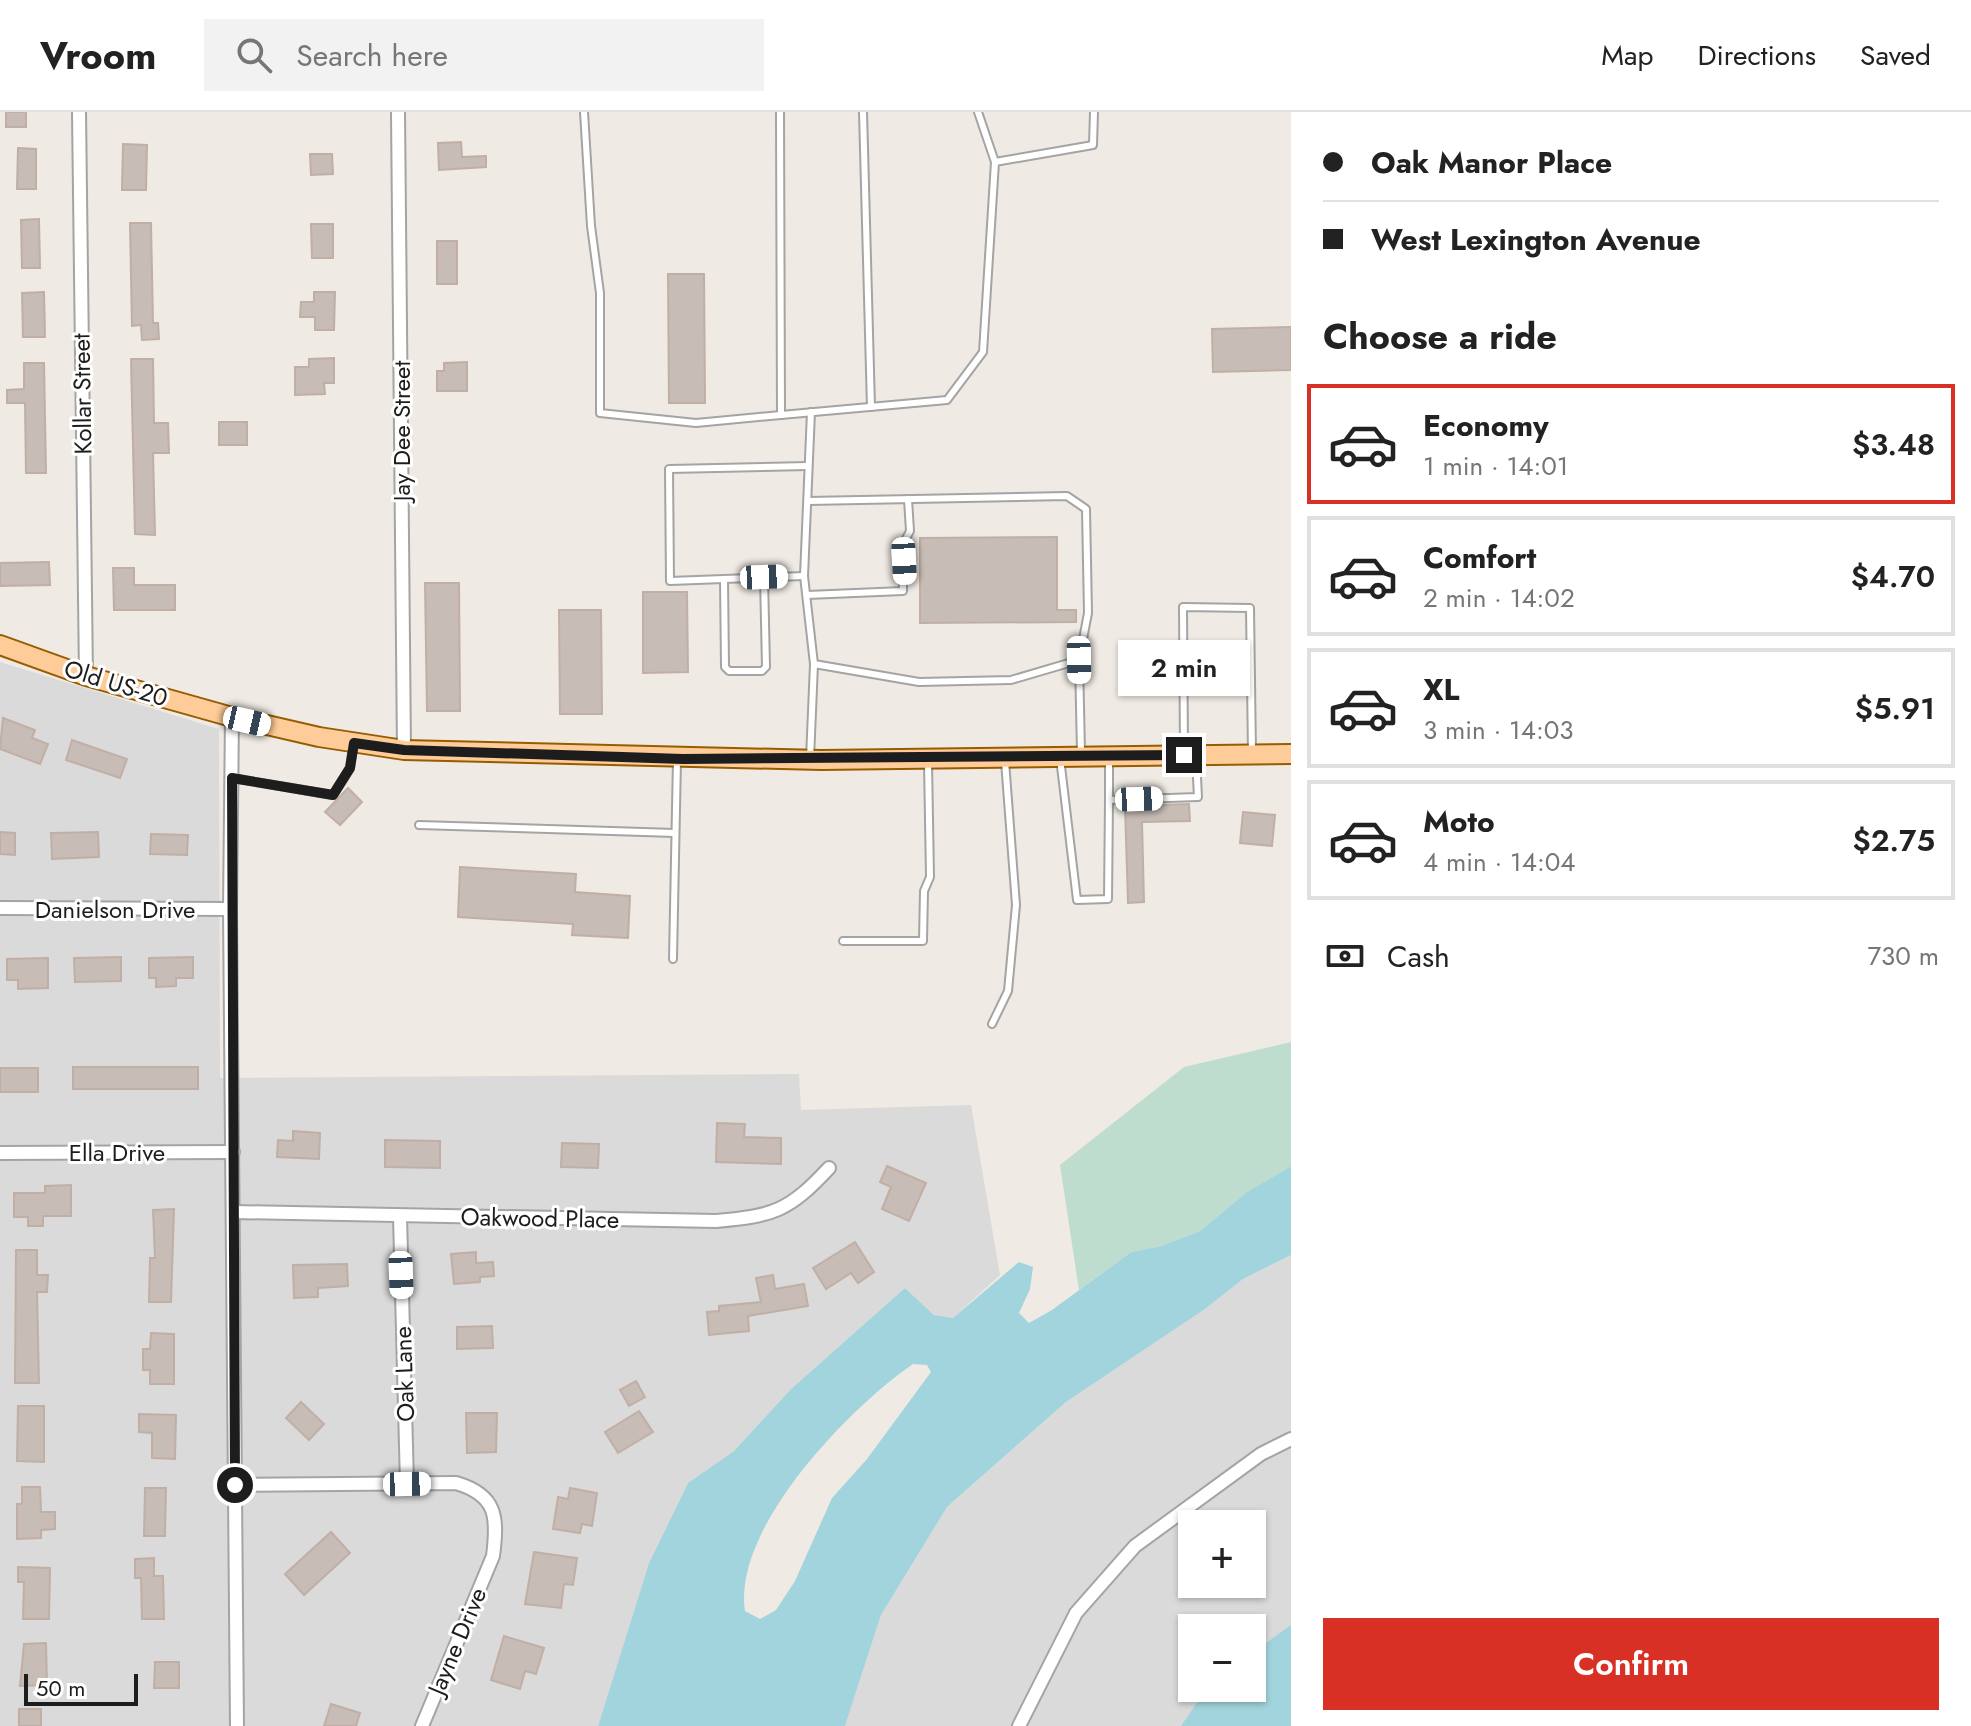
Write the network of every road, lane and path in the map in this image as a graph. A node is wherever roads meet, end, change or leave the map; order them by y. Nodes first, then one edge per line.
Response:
1 (79, 112) edge
2 (398, 112) edge
3 (584, 112) edge
4 (780, 112) edge
5 (863, 112) edge
6 (978, 112) edge
7 (1094, 112) edge
8 (995, 162) junction
9 (871, 407) junction
10 (811, 412) junction
11 (781, 415) junction
12 (808, 466) junction
13 (908, 499) junction
14 (808, 501) junction
15 (804, 576) junction
16 (764, 577) junction
17 (724, 579) junction
18 (807, 595) junction
19 (0, 645) edge
20 (1079, 660) junction
21 (814, 664) junction
22 (86, 676) junction
23 (232, 717) junction
24 (354, 743) junction
25 (404, 750) junction
26 (1291, 754) edge
27 (1190, 755) junction
28 (1252, 755) junction
29 (1109, 756) junction
30 (1005, 757) junction
31 (1060, 757) junction
32 (1081, 757) junction
33 (677, 759) junction
34 (928, 759) junction
35 (810, 760) junction
36 (232, 778) junction
37 (1109, 800) junction
38 (419, 825) dead end
39 (675, 833) junction
40 (0, 908) edge
41 (230, 909) junction
42 (843, 941) dead end
43 (673, 959) dead end
44 (992, 1024) dead end
45 (233, 1152) junction
46 (0, 1153) edge
47 (829, 1168) dead end
48 (234, 1212) junction
49 (400, 1216) junction
50 (1291, 1439) edge
51 (407, 1484) junction
52 (235, 1485) junction
53 (237, 1726) edge
54 (422, 1726) edge
55 (1019, 1726) edge

1 - 22 street, Kollar Street
2 - 25 street, Jay Dee Street
3 - 11 lane
4 - 11 lane
5 - 9 lane
6 - 8 lane
7 - 8 lane
8 - 9 lane
9 - 10 lane
10 - 11 lane
10 - 12 lane
12 - 14 lane
12 - 17 lane
13 - 14 lane
13 - 18 lane
13 - 20 lane
14 - 15 lane
15 - 16 lane
15 - 18 lane
16 - 17 lane
16 - 17 lane
18 - 21 lane
19 - 22 main road, Old US-20
20 - 21 lane
20 - 32 lane
21 - 35 lane
22 - 23 main road, Old US-20
23 - 24 main road, Old US-20
23 - 36 street
24 - 25 main road, Old US-20
24 - 36 lane
25 - 33 main road, Old US-20
26 - 28 main road, Old US-20
27 - 28 main road, Old US-20
27 - 28 lane
27 - 29 main road, Old US-20
27 - 37 lane
29 - 32 main road, Old US-20
29 - 37 lane
30 - 31 main road, Old US-20
30 - 34 main road, Old US-20
30 - 44 lane
31 - 32 main road, Old US-20
31 - 37 lane
33 - 35 main road, Old US-20
33 - 39 lane
34 - 35 main road, Old US-20
34 - 42 lane
36 - 41 street
38 - 39 lane
39 - 43 lane
40 - 41 street, Danielson Drive
41 - 45 street
45 - 46 street, Ella Drive
45 - 48 street
47 - 49 street, Oakwood Place
48 - 49 street, Oakwood Place
48 - 52 street
49 - 51 street, Oak Lane
50 - 55 street
51 - 52 street
51 - 54 street, Jayne Drive
52 - 53 street

